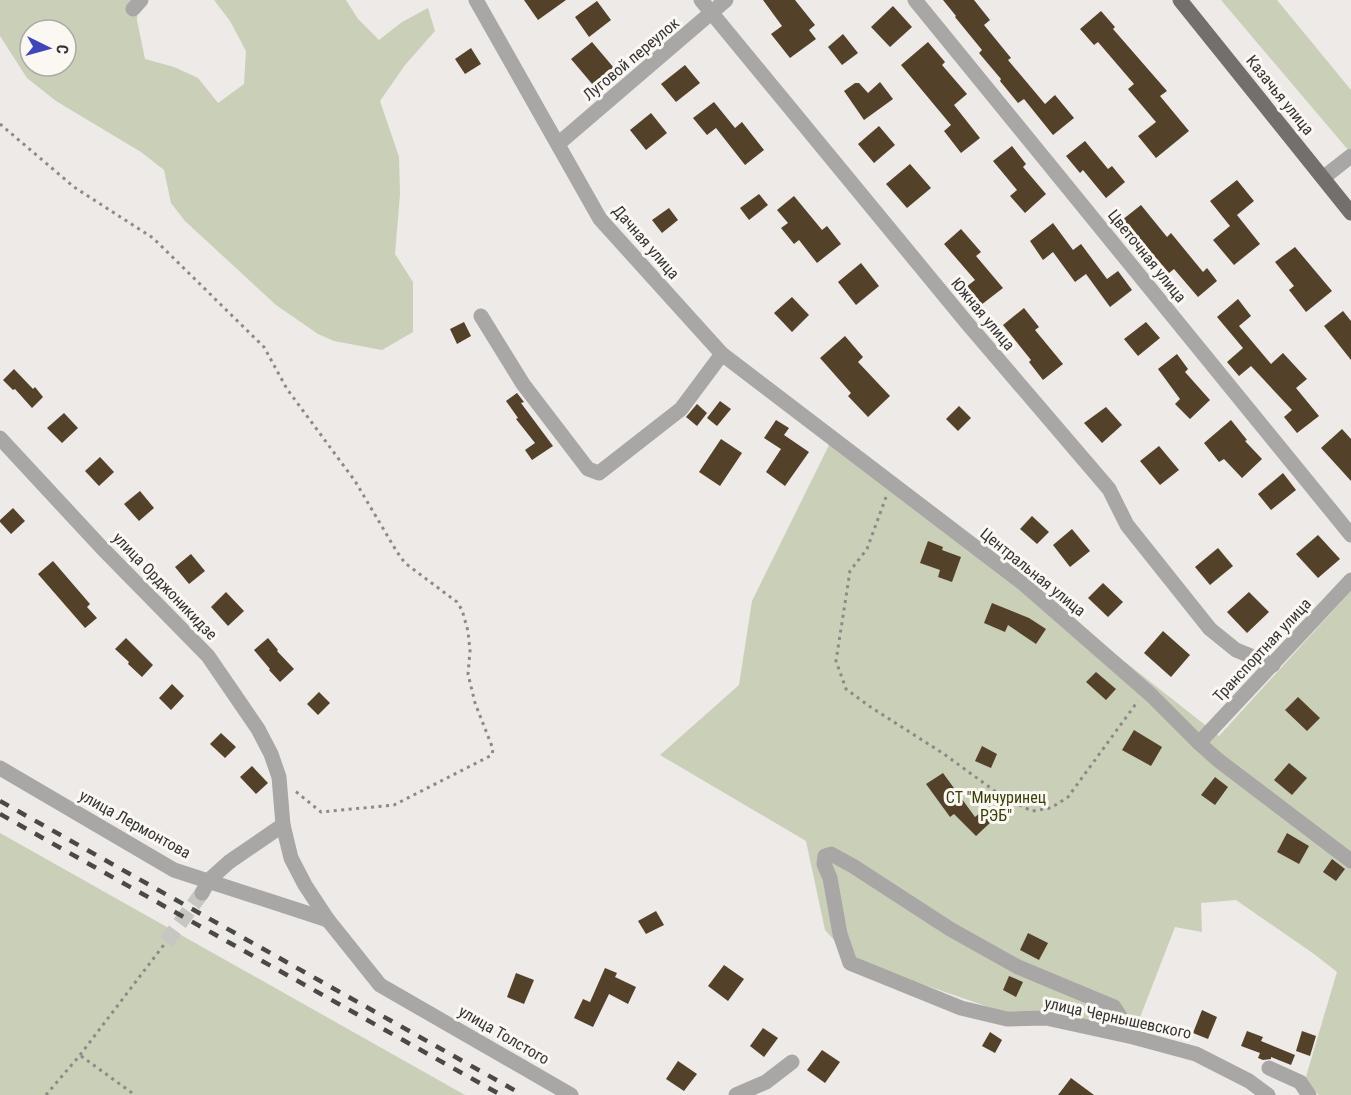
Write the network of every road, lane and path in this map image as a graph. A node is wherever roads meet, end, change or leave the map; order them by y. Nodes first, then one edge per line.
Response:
1 (476, 0) edge
2 (701, 0) edge
3 (726, 0) edge
4 (915, 0) edge
5 (1180, 0) edge
6 (712, 13) junction
7 (0, 124) edge
8 (558, 144) junction
9 (1351, 156) edge
10 (1323, 178) junction
11 (1351, 213) edge
12 (481, 316) dead end
13 (722, 354) junction
14 (830, 437) joint
15 (0, 438) edge
16 (891, 483) junction
17 (1351, 535) edge
18 (1351, 580) edge
19 (1273, 665) junction
20 (1146, 690) junction
21 (1199, 743) junction
22 (0, 768) edge
23 (279, 777) junction
24 (283, 825) junction
25 (1351, 861) edge
26 (206, 887) junction
27 (327, 920) junction
28 (166, 942) tunnel mouth
29 (1133, 1037) junction
30 (80, 1055) junction
31 (792, 1062) dead end
32 (1269, 1068) dead end
33 (46, 1095) edge
34 (135, 1095) edge
35 (572, 1095) edge
36 (736, 1095) edge
37 (1268, 1095) edge
38 (1309, 1095) edge

1 - 8 street, Дачная улица
2 - 6 street, Южная улица
3 - 6 street, Луговой переулок
4 - 17 street, Цветочная улица
5 - 10 main road, Казачья улица
6 - 8 street, Луговой переулок
6 - 19 street, Южная улица
7 - 23 path
8 - 13 street, Дачная улица
9 - 10 street
10 - 11 main road, Казачья улица
12 - 13 street
13 - 14 street, Дачная улица
14 - 16 street, Центральная улица
15 - 23 street, улица Орджоникидзе
16 - 20 street, Центральная улица
16 - 20 path
18 - 19 street, Транспортная улица
19 - 21 street, Транспортная улица
20 - 21 street, Центральная улица
21 - 25 street, Центральная улица
22 - 26 street, улица Лермонтова
23 - 24 street, улица Орджоникидзе
24 - 26 street
24 - 27 street, улица Орджоникидзе
26 - 27 street, улица Лермонтова
27 - 35 street, улица Толстого
28 - 30 path
29 - 29 street, улица Чернышевского
29 - 37 street, улица Чернышевского
30 - 33 path
30 - 34 path
31 - 36 street
32 - 38 street

